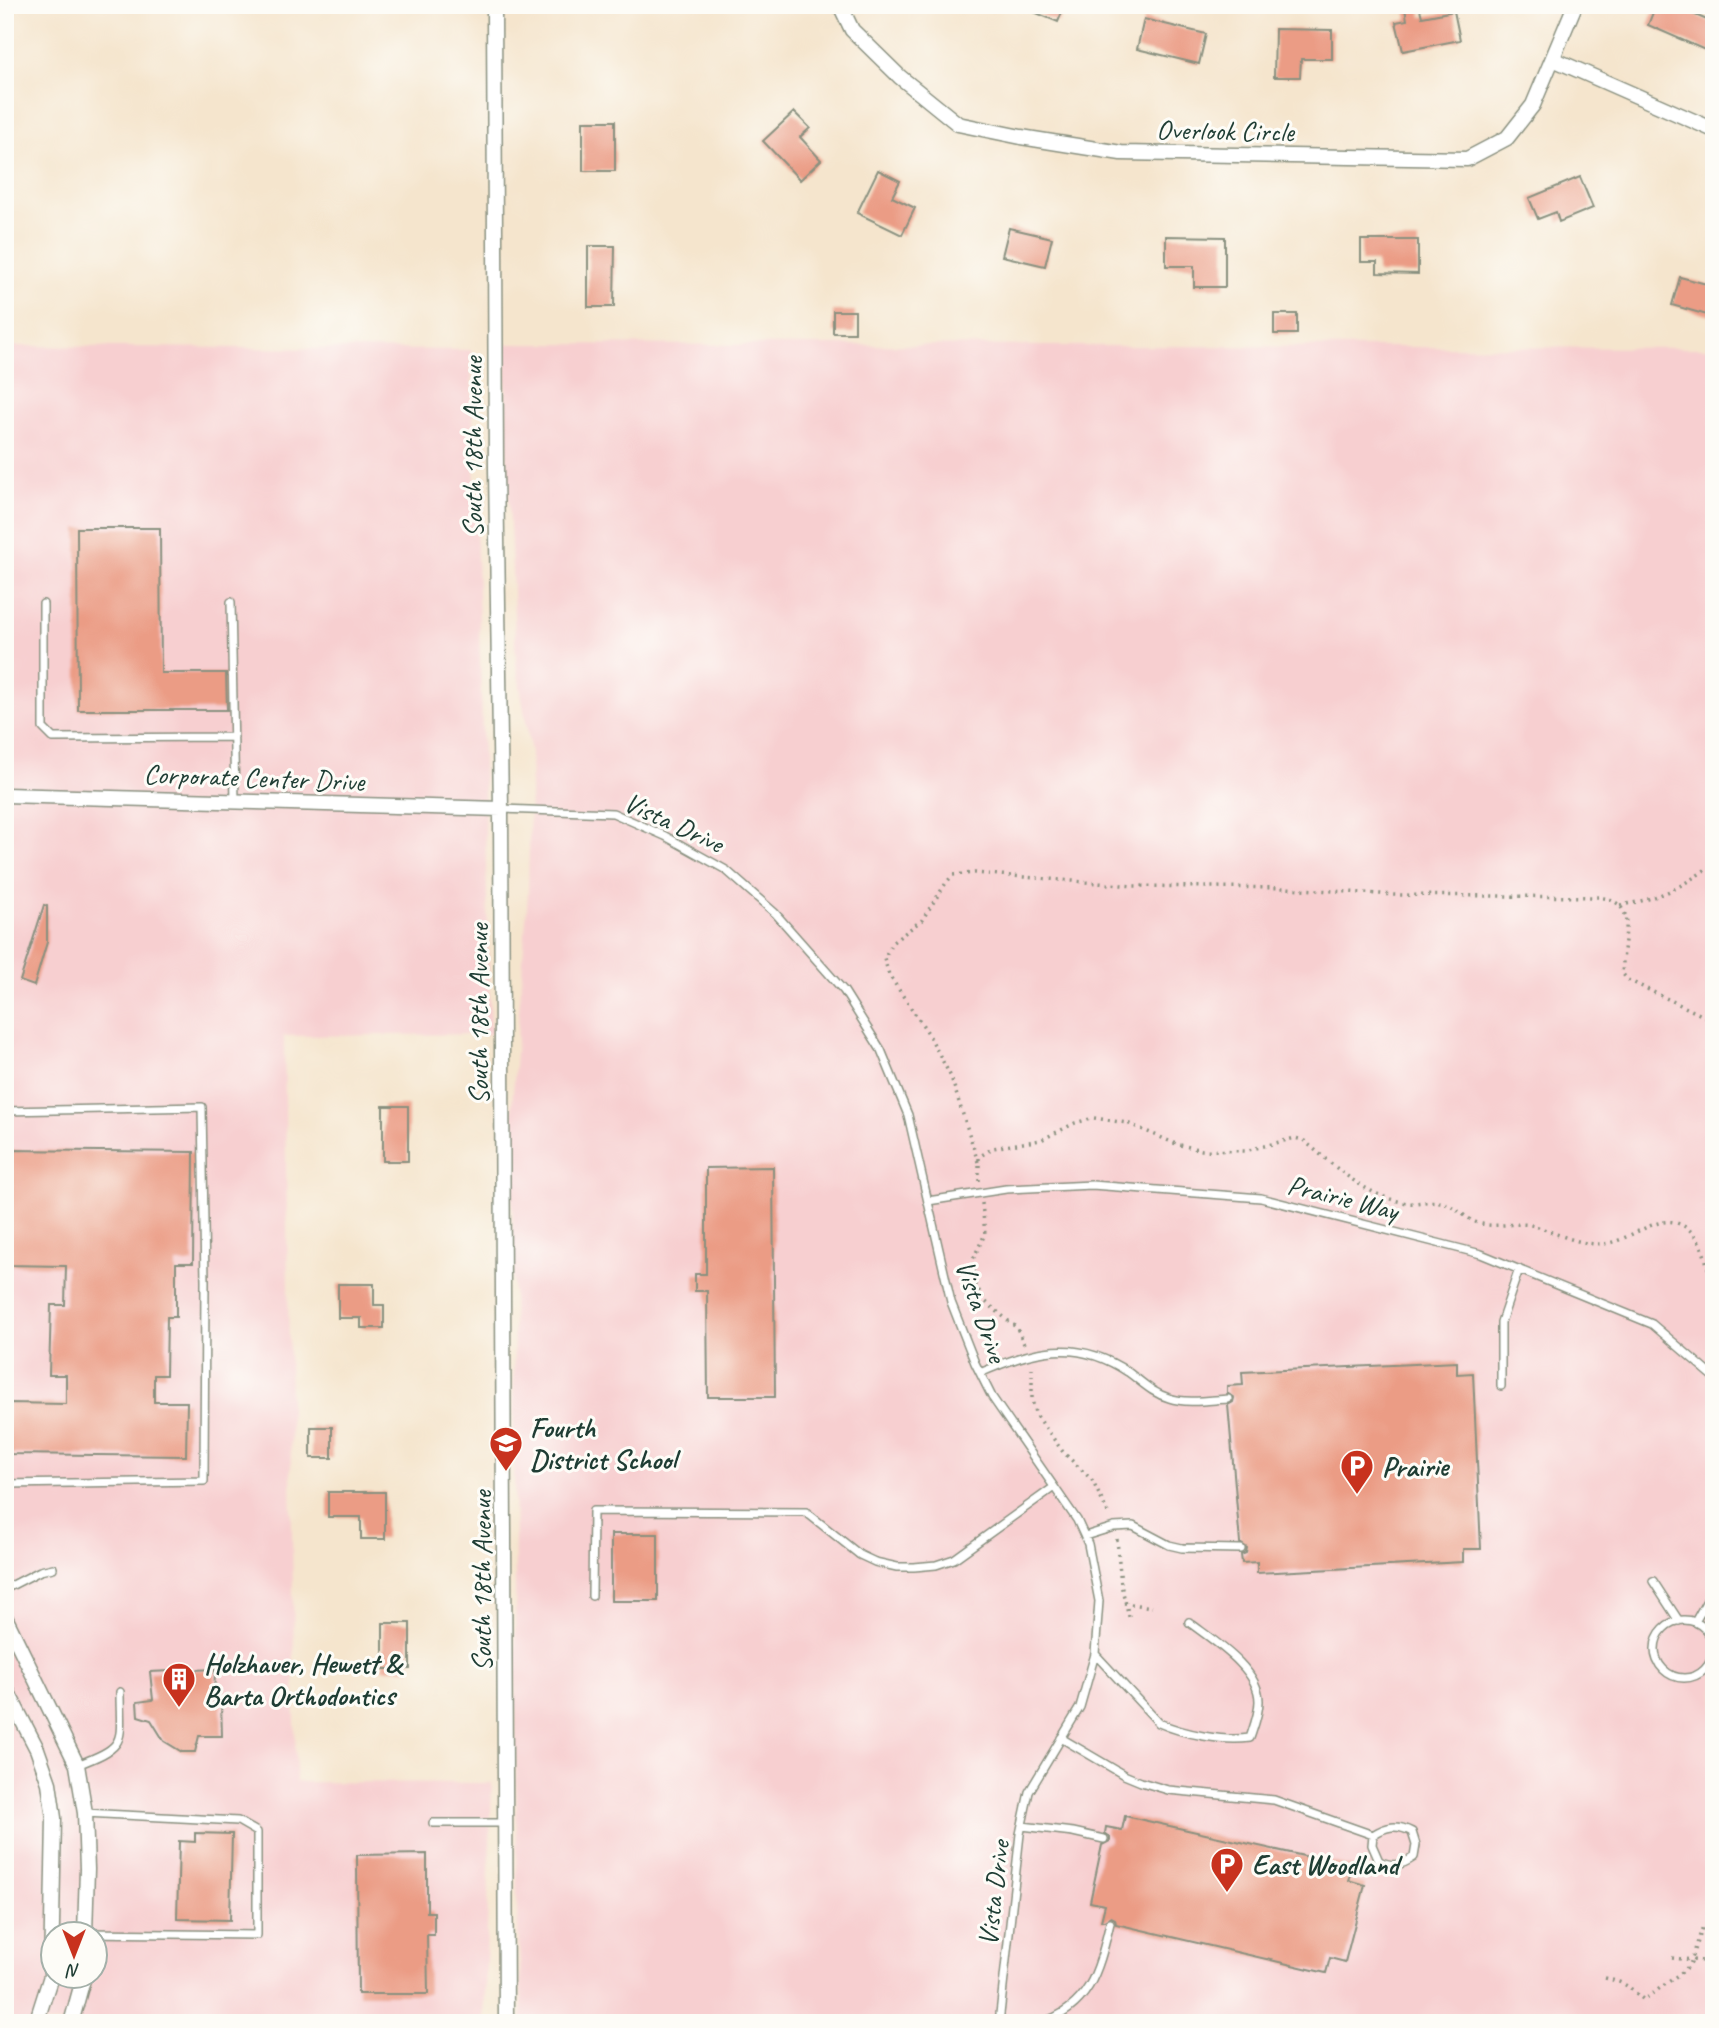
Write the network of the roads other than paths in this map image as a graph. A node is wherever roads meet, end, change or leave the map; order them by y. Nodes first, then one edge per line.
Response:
1 (494, 5) edge
2 (840, 5) edge
3 (1575, 5) edge
4 (1553, 59) junction
5 (1714, 130) edge
6 (231, 602) dead end
7 (43, 604) dead end
8 (234, 737) junction
9 (5, 795) edge
10 (235, 802) junction
11 (501, 809) junction
12 (5, 1111) edge
13 (928, 1201) junction
14 (1519, 1269) junction
15 (980, 1373) junction
16 (1714, 1377) edge
17 (1501, 1386) dead end
18 (1228, 1399) dead end
19 (5, 1484) edge
20 (1054, 1487) junction
21 (1085, 1536) junction
22 (1241, 1549) dead end
23 (53, 1568) dead end
24 (1653, 1581) dead end
25 (1714, 1588) edge
26 (5, 1589) edge
27 (592, 1596) dead end
28 (5, 1617) edge
29 (1679, 1621) junction
30 (1189, 1622) dead end
31 (1695, 1622) junction
32 (1095, 1654) junction
33 (5, 1687) edge
34 (120, 1692) dead end
35 (1061, 1738) junction
36 (77, 1765) junction
37 (85, 1814) junction
38 (507, 1823) junction
39 (433, 1824) dead end
40 (1022, 1826) junction
41 (1373, 1836) junction
42 (1104, 1839) dead end
43 (85, 1920) edge
44 (1110, 1923) dead end
45 (108, 1933) edge
46 (80, 1990) edge
47 (999, 2022) edge
48 (36, 2023) edge
49 (71, 2023) edge
50 (496, 2023) edge
51 (506, 2023) edge
52 (1007, 2023) edge
53 (1040, 2023) edge
54 (1401, 2023) edge
55 (1410, 2023) edge

1 - 11 street, South 18th Avenue
2 - 4 street, Overlook Circle
3 - 4 street, Overlook Circle
4 - 5 street
6 - 8 lane
7 - 8 lane
8 - 10 lane
9 - 10 street, Corporate Center Drive
10 - 11 street, Corporate Center Drive
11 - 13 lane, Vista Drive
11 - 38 street, South 18th Avenue
12 - 19 lane
13 - 14 lane, Prairie Way
13 - 15 lane, Vista Drive
14 - 16 lane, Prairie Way
14 - 17 lane
15 - 18 lane
15 - 20 lane, Vista Drive
20 - 21 lane, Vista Drive
20 - 27 lane
21 - 22 lane
21 - 32 lane, Vista Drive
23 - 26 lane
24 - 29 lane
25 - 31 lane
28 - 36 street
29 - 31 lane
29 - 31 lane
30 - 32 lane
32 - 35 lane, Vista Drive
33 - 48 street
34 - 36 lane
35 - 40 lane, Vista Drive
35 - 41 lane
36 - 37 street
37 - 43 street
37 - 45 lane
38 - 39 lane
38 - 51 street, South 18th Avenue
40 - 42 lane
40 - 47 lane, Vista Drive
41 - 41 lane
44 - 53 lane
46 - 49 street
47 - 52 lane
50 - 51 lane
54 - 55 lane

